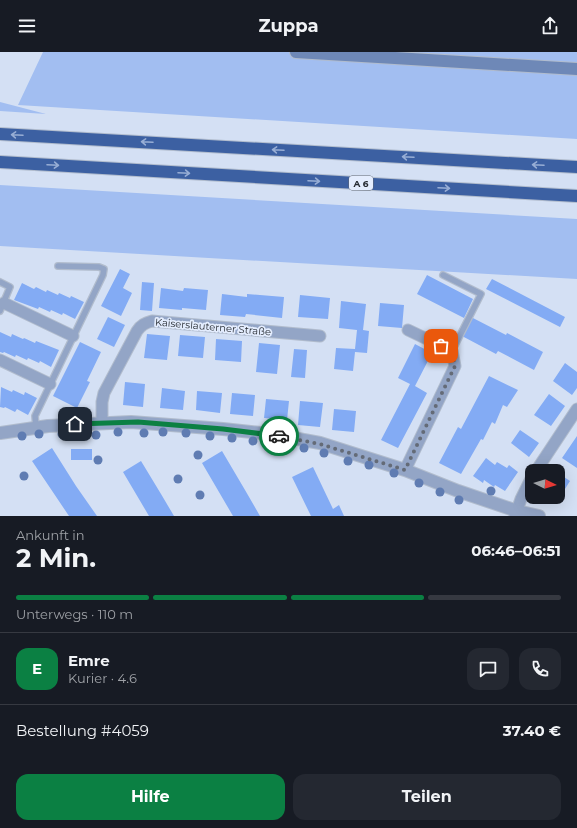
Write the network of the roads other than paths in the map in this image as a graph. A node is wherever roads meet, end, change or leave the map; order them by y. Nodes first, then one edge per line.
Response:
1 (296, 52) edge
2 (577, 69) edge
3 (0, 134) edge
4 (0, 162) edge
5 (577, 167) edge
6 (577, 196) edge
7 (58, 266) dead end
8 (443, 275) dead end
9 (0, 282) edge
10 (2, 307) edge
11 (408, 330) dead end
12 (73, 336) junction
13 (320, 336) dead end
14 (452, 351) junction
15 (0, 360) edge
16 (50, 384) junction
17 (577, 409) edge
18 (102, 423) junction
19 (36, 427) junction
20 (0, 433) edge
21 (541, 464) edge
22 (405, 470) junction
23 (525, 491) edge
24 (516, 514) edge
25 (539, 516) edge

1 - 2 main road
5 -> 3 highway
4 -> 6 highway, A 6
7 - 12 lane
8 - 14 lane
9 - 10 lane
10 - 12 street
11 - 14 street
12 - 16 lane
13 - 18 street, Kaiserslauterner Straße
14 - 22 street
15 - 16 street
16 - 19 lane
17 - 21 street
18 - 19 street
18 - 22 street
19 - 20 street
22 - 24 street
23 - 24 street
24 - 25 street

